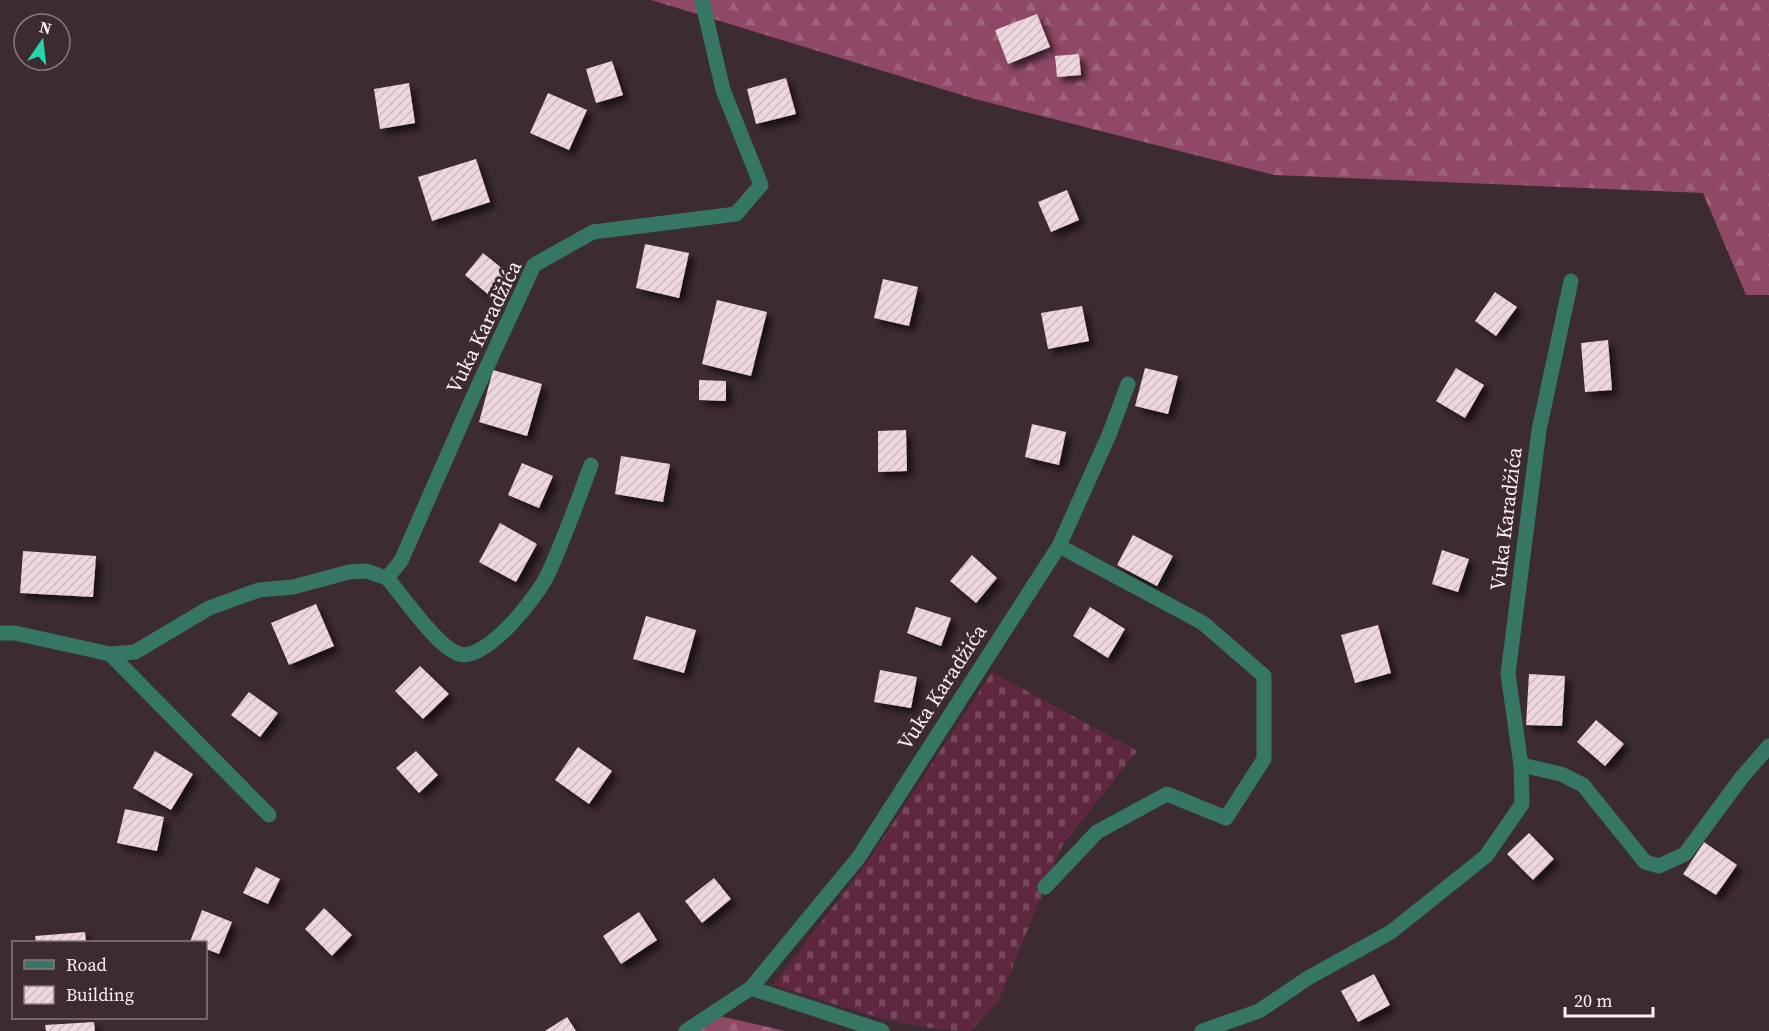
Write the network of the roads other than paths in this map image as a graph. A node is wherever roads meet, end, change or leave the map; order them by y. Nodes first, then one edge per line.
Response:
1 (702, 0) edge
2 (1571, 281) dead end
3 (1128, 384) dead end
4 (591, 465) dead end
5 (1059, 546) junction
6 (387, 578) junction
7 (0, 633) edge
8 (110, 654) junction
9 (1769, 746) edge
10 (1521, 765) junction
11 (269, 815) dead end
12 (1045, 887) dead end
13 (751, 988) junction
14 (686, 1031) edge
15 (882, 1031) edge
16 (1202, 1031) edge

1 - 6 street, Vuka Karadžića
2 - 10 street, Vuka Karadžića
3 - 5 street, Vuka Karadžića
4 - 6 street
5 - 12 street
5 - 13 street, Vuka Karadžića
6 - 8 street
7 - 8 street
8 - 11 street
9 - 10 street
10 - 16 street, Vuka Karadžića
13 - 14 street, Vuka Karadžića
13 - 15 street

